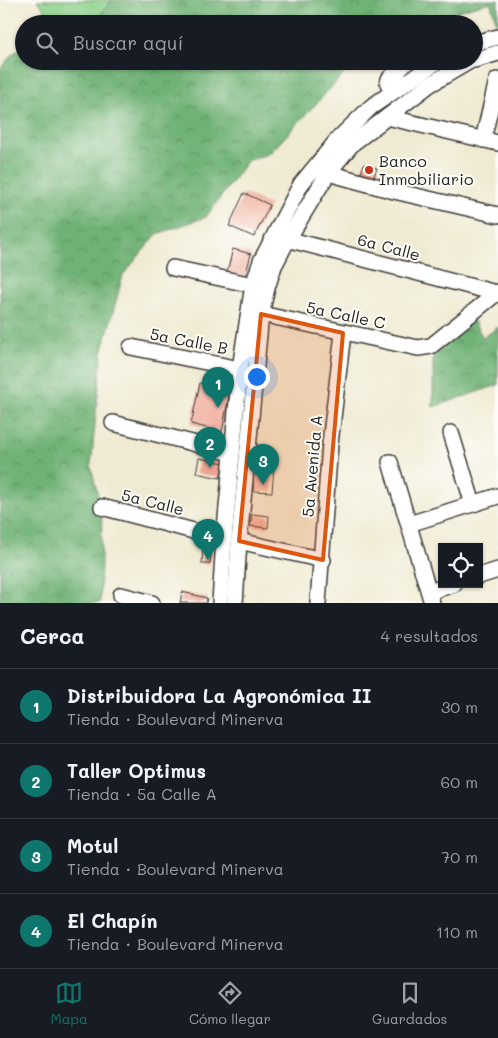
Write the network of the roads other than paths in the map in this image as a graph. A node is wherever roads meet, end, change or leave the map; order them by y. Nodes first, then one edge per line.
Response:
1 (498, 36) edge
2 (483, 41) edge
3 (498, 53) edge
4 (483, 57) edge
5 (398, 70) edge
6 (412, 70) edge
7 (419, 70) edge
8 (455, 70) edge
9 (498, 80) edge
10 (429, 85) junction
11 (391, 92) junction
12 (387, 118) junction
13 (490, 141) edge
14 (312, 169) junction
15 (328, 173) junction
16 (498, 215) edge
17 (281, 237) junction
18 (173, 268) dead end
19 (253, 285) junction
20 (497, 292) edge
21 (261, 314) junction
22 (343, 333) junction
23 (131, 347) dead end
24 (240, 368) junction
25 (113, 423) dead end
26 (451, 433) dead end
27 (232, 454) junction
28 (390, 462) dead end
29 (498, 496) edge
30 (473, 504) junction
31 (102, 507) dead end
32 (409, 524) junction
33 (231, 540) junction
34 (323, 560) junction
35 (498, 570) edge
36 (483, 575) edge
37 (447, 588) edge
38 (121, 595) dead end
39 (431, 598) edge
40 (152, 603) edge
41 (220, 603) edge
42 (235, 603) edge
43 (318, 603) edge

1 - 2 street
3 - 4 street
5 - 11 street
6 - 11 street
7 - 10 street
8 - 10 street
9 - 13 street
10 - 12 street
11 - 14 street
12 - 13 street
12 - 15 street
14 - 15 street
14 - 17 street
15 - 16 street
15 - 17 street
17 - 19 street
17 - 20 street, 6a Calle
17 - 21 street
18 - 19 street
19 - 24 street
20 - 22 street, 5a Calle C
21 - 22 street, 5a Calle C
21 - 33 street
22 - 34 street, 5a Avenida A
23 - 24 street, 5a Calle B
24 - 27 street
25 - 27 street
26 - 30 street
27 - 33 street
28 - 32 street
29 - 30 street
30 - 32 street
31 - 33 street, 5a Calle
32 - 39 street
33 - 34 street, 5a Calle
33 - 41 street
33 - 42 street
34 - 43 street, 5a Avenida A
35 - 36 street
37 - 39 street
38 - 40 street

